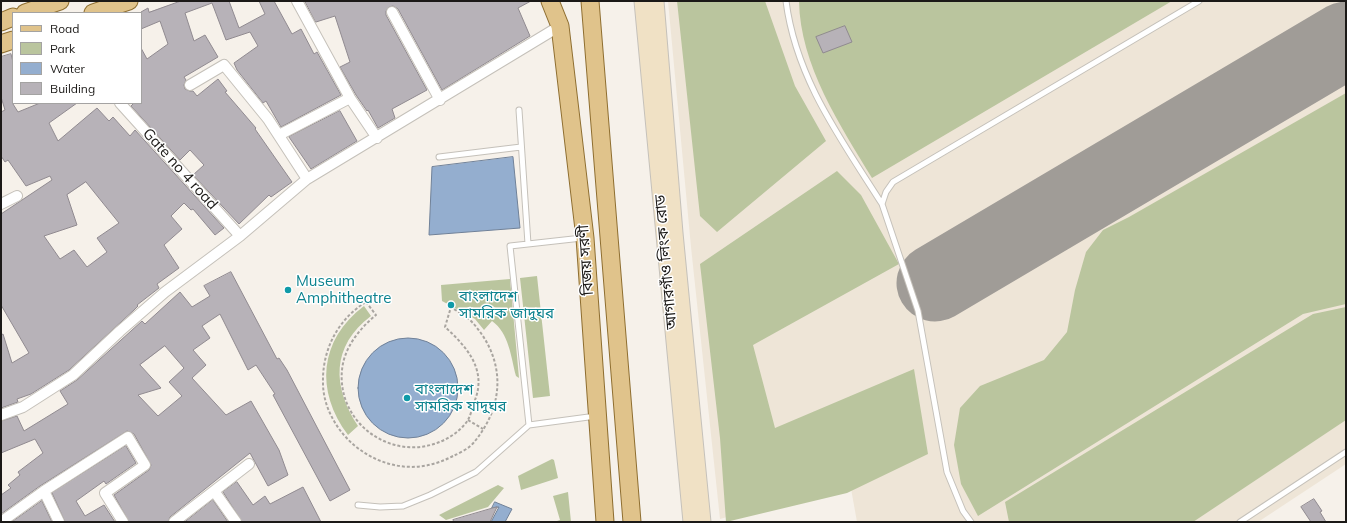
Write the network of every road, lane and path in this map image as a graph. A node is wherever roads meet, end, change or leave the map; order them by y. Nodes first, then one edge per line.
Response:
1 (60, 1) edge
2 (129, 1) edge
3 (297, 1) edge
4 (550, 1) edge
5 (590, 1) edge
6 (642, 1) edge
7 (656, 1) edge
8 (786, 1) edge
9 (1199, 1) edge
10 (28, 12) edge
11 (96, 12) edge
12 (392, 12) dead end
13 (12, 17) edge
14 (1, 22) edge
15 (560, 26) junction
16 (12, 40) edge
17 (1, 44) edge
18 (190, 85) dead end
19 (350, 98) junction
20 (440, 100) junction
21 (121, 104) edge
22 (519, 110) dead end
23 (279, 135) junction
24 (377, 138) junction
25 (521, 147) junction
26 (439, 157) dead end
27 (307, 179) junction
28 (17, 196) dead end
29 (1, 204) edge
30 (882, 204) junction
31 (240, 236) junction
32 (585, 238) junction
33 (528, 244) junction
34 (1, 415) edge
35 (596, 416) junction
36 (468, 420) junction
37 (529, 426) junction
38 (483, 429) junction
39 (1346, 452) edge
40 (249, 464) dead end
41 (44, 491) junction
42 (214, 491) junction
43 (358, 505) dead end
44 (1, 522) edge
45 (59, 522) edge
46 (122, 522) edge
47 (174, 522) edge
48 (236, 522) edge
49 (605, 522) edge
50 (632, 522) edge
51 (691, 522) edge
52 (703, 522) edge
53 (971, 522) edge
54 (1240, 522) edge

1 - 10 main road
2 - 11 main road
3 - 19 street
4 - 15 main road, বিজয় সরণী
5 - 50 main road, বিজয় সরণী
6 - 51 main road, আগারগাঁও লিংক রোড
7 - 52 main road, আগারগাঁও লিংক রোড
8 - 30 lane
9 - 30 lane
12 - 20 street
13 - 14 main road
15 - 20 street
15 - 32 main road, বিজয় সরণী
16 - 17 main road
18 - 23 street
19 - 23 street
19 - 24 street
20 - 24 street
21 - 31 street, Gate no 4 road
22 - 25 lane
23 - 27 street
24 - 27 street
25 - 26 lane
25 - 33 lane
27 - 31 street
28 - 29 street
30 - 53 lane
31 - 34 street
32 - 33 lane
32 - 35 main road, বিজয় সরণী
33 - 37 lane
35 - 37 lane
35 - 49 main road, বিজয় সরণী
36 - 38 path
36 - 38 path
36 - 38 path
37 - 43 lane
39 - 54 lane
40 - 42 street
41 - 44 street
41 - 45 street
41 - 46 street
42 - 47 street
42 - 48 street

